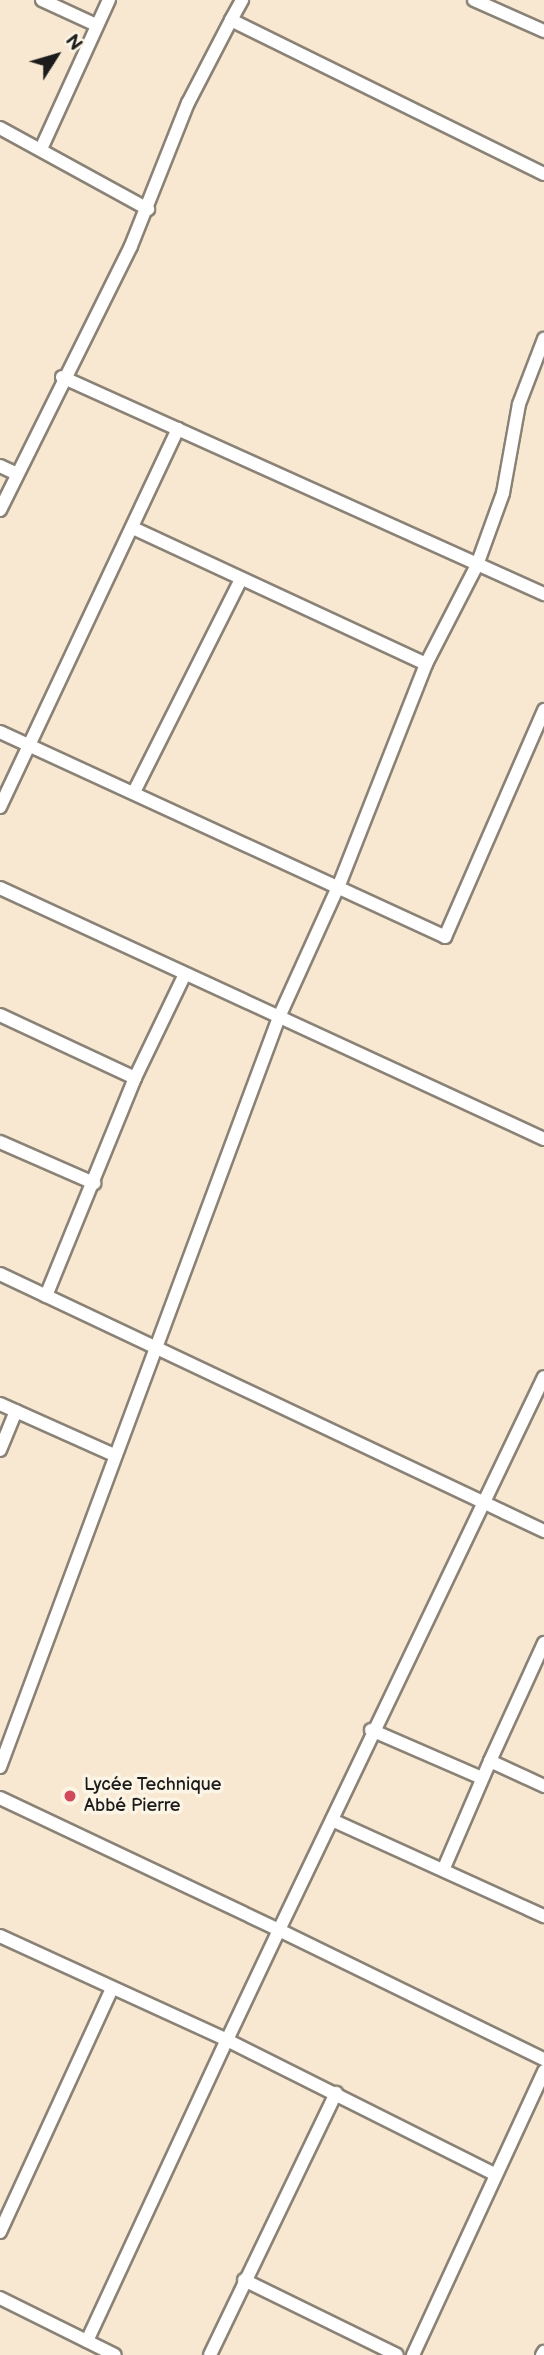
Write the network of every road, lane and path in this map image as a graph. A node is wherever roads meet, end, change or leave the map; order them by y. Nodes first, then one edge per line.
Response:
1 (42, 0) edge
2 (108, 0) edge
3 (242, 0) edge
4 (474, 0) edge
5 (231, 20) junction
6 (96, 25) junction
7 (544, 32) edge
8 (0, 128) edge
9 (41, 149) junction
10 (544, 174) edge
11 (148, 209) junction
12 (544, 339) edge
13 (62, 377) junction
14 (178, 429) junction
15 (0, 466) edge
16 (17, 474) junction
17 (0, 510) edge
18 (133, 528) junction
19 (477, 565) junction
20 (240, 581) junction
21 (544, 594) edge
22 (426, 664) junction
23 (544, 710) edge
24 (0, 732) edge
25 (30, 743) junction
26 (135, 790) junction
27 (0, 807) edge
28 (339, 885) junction
29 (0, 888) edge
30 (184, 976) junction
31 (0, 1016) edge
32 (279, 1017) junction
33 (135, 1078) junction
34 (544, 1139) edge
35 (0, 1142) edge
36 (94, 1183) junction
37 (0, 1274) edge
38 (46, 1297) junction
39 (154, 1350) junction
40 (544, 1377) edge
41 (0, 1404) edge
42 (16, 1411) junction
43 (0, 1450) edge
44 (114, 1455) junction
45 (481, 1503) junction
46 (544, 1531) edge
47 (542, 1652) edge
48 (371, 1730) junction
49 (490, 1761) junction
50 (0, 1767) edge
51 (482, 1778) junction
52 (544, 1786) edge
53 (0, 1798) edge
54 (332, 1820) junction
55 (444, 1868) junction
56 (544, 1916) edge
57 (279, 1930) junction
58 (0, 1936) edge
59 (112, 1989) junction
60 (228, 2040) junction
61 (544, 2059) edge
62 (544, 2071) edge
63 (336, 2093) junction
64 (495, 2174) junction
65 (0, 2232) edge
66 (244, 2280) junction
67 (0, 2298) edge
68 (87, 2341) junction
69 (115, 2355) edge
70 (209, 2355) edge
71 (397, 2355) edge
72 (413, 2355) edge

1 - 6 street
2 - 6 street
3 - 5 street
4 - 7 street
5 - 10 street
5 - 11 street
6 - 9 street
8 - 9 street
9 - 11 street
11 - 13 street
12 - 19 street
13 - 14 street
13 - 16 street
14 - 18 street
14 - 19 street
15 - 16 street
16 - 17 street
18 - 20 street
18 - 25 street
19 - 21 street
19 - 22 street
20 - 22 street
20 - 26 street
22 - 28 street
23 - 28 street
24 - 25 street
25 - 26 street
25 - 27 street
26 - 28 street
28 - 32 street
29 - 30 street
30 - 32 street
30 - 33 street
31 - 33 street
32 - 34 street
32 - 39 street
33 - 36 street
35 - 36 street
36 - 38 street
37 - 38 street
38 - 39 street
39 - 44 street
39 - 45 street
40 - 45 street
41 - 42 street
42 - 43 street
42 - 44 street
44 - 50 street
45 - 46 street
45 - 48 street
47 - 49 street
48 - 51 street
48 - 54 street
49 - 51 street
49 - 52 street
51 - 55 street
53 - 57 street
54 - 55 street
54 - 57 street
55 - 56 street
57 - 60 street
57 - 61 street
58 - 59 street
59 - 60 street
59 - 65 street
60 - 63 street
60 - 68 street
62 - 64 street
63 - 64 street
63 - 66 street
64 - 72 street
66 - 70 street
66 - 71 street
67 - 68 street
68 - 69 street

